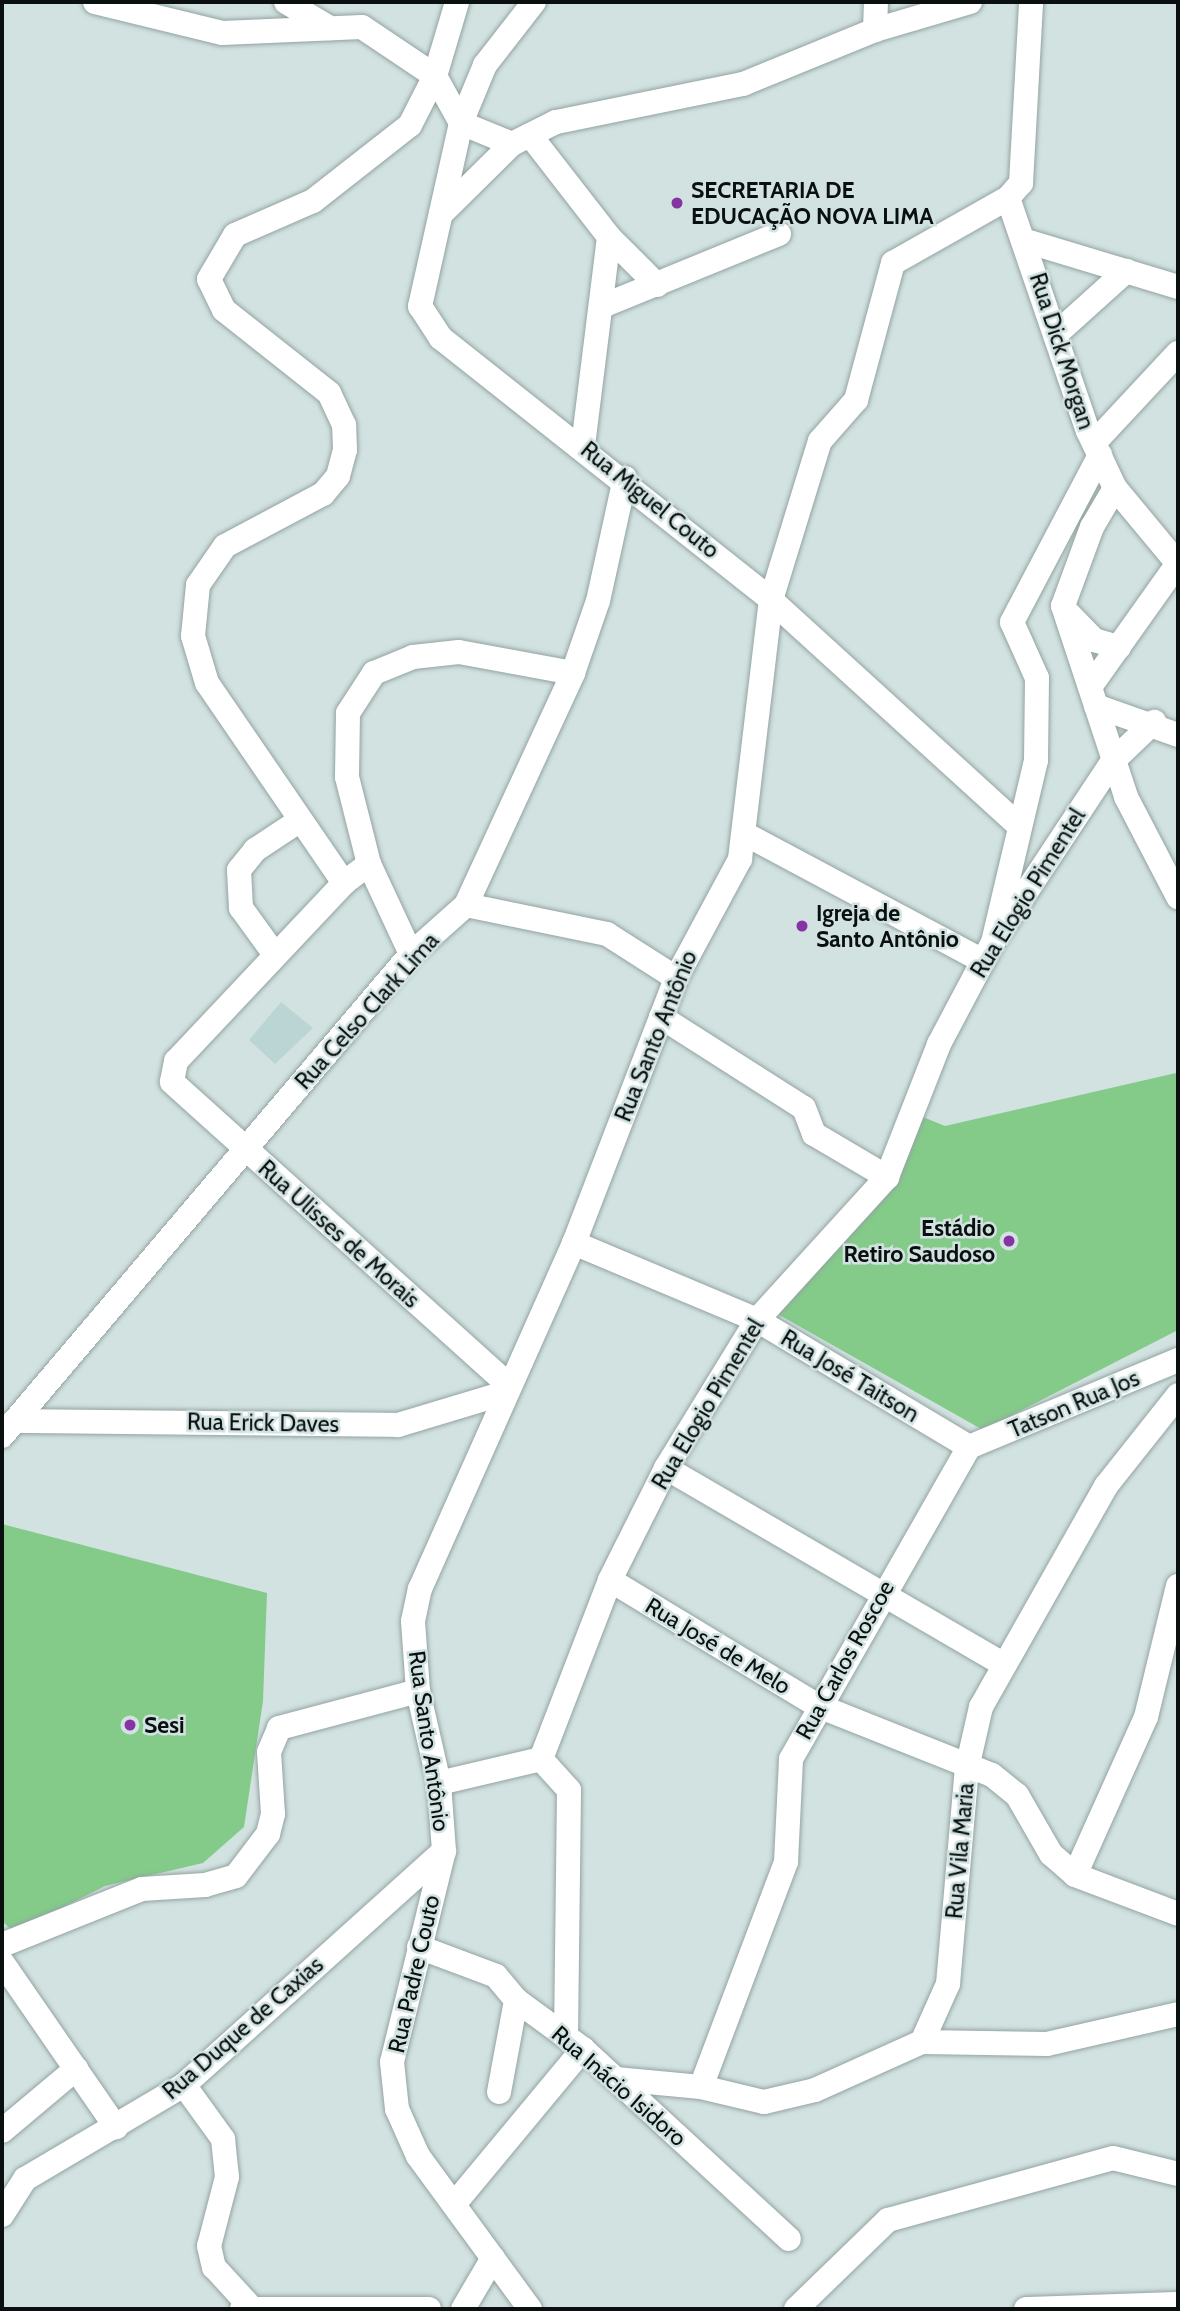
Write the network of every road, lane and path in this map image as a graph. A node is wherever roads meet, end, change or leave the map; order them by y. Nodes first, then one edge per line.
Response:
1 (94, 2) edge
2 (286, 2) edge
3 (457, 2) edge
4 (534, 2) edge
5 (876, 2) edge
6 (971, 2) edge
7 (1031, 2) edge
8 (331, 28) junction
9 (875, 30) junction
10 (435, 76) junction
11 (461, 123) junction
12 (521, 140) junction
13 (1008, 198) junction
14 (441, 214) junction
15 (779, 234) dead end
16 (609, 237) junction
17 (1026, 242) junction
18 (1126, 271) junction
19 (657, 285) junction
20 (1178, 287) edge
21 (605, 305) junction
22 (1055, 335) junction
23 (1178, 353) edge
24 (583, 445) junction
25 (1097, 449) junction
26 (625, 478) junction
27 (1115, 488) junction
28 (1178, 563) edge
29 (771, 600) junction
30 (1063, 606) junction
31 (1119, 647) junction
32 (573, 673) junction
33 (1093, 697) junction
34 (1154, 722) junction
35 (1178, 735) edge
36 (1112, 761) junction
37 (299, 821) junction
38 (1018, 825) junction
39 (745, 834) junction
40 (369, 864) junction
41 (344, 884) junction
42 (1178, 897) edge
43 (466, 905) junction
44 (988, 951) junction
45 (273, 953) junction
46 (411, 954) junction
47 (676, 978) junction
48 (661, 1017) junction
49 (247, 1150) junction
50 (887, 1177) junction
51 (574, 1243) junction
52 (757, 1320) junction
53 (1178, 1360) edge
54 (506, 1389) junction
55 (1178, 1395) edge
56 (9, 1428) edge
57 (969, 1447) junction
58 (666, 1468) junction
59 (610, 1580) junction
60 (1178, 1586) edge
61 (881, 1594) junction
62 (1001, 1663) junction
63 (418, 1691) junction
64 (816, 1704) junction
65 (541, 1759) junction
66 (967, 1768) junction
67 (439, 1783) junction
68 (444, 1851) junction
69 (1075, 1875) junction
70 (1178, 1914) edge
71 (2, 1945) edge
72 (419, 1947) junction
73 (2, 1962) edge
74 (516, 2000) junction
75 (1178, 2014) edge
76 (922, 2042) junction
77 (575, 2043) junction
78 (76, 2069) junction
79 (616, 2079) junction
80 (184, 2085) junction
81 (701, 2087) junction
82 (499, 2092) dead end
83 (116, 2127) junction
84 (2, 2131) edge
85 (1178, 2174) edge
86 (456, 2202) junction
87 (2, 2215) edge
88 (789, 2239) dead end
89 (493, 2258) junction
90 (1178, 2304) edge
91 (246, 2307) edge
92 (1037, 2308) edge
93 (429, 2309) edge
94 (463, 2309) edge
95 (530, 2309) edge
96 (796, 2309) edge

1 - 8 street
2 - 8 street
3 - 10 street
4 - 11 street, Rua Miguel Couto
5 - 9 street
6 - 9 street
7 - 13 street
8 - 10 street
9 - 12 street
10 - 11 street
10 - 37 street
11 - 12 street
11 - 14 street, Rua Miguel Couto
12 - 14 street
12 - 16 street
13 - 17 street, Rua Dick Morgan
13 - 29 street, Rua Santo Antônio
14 - 24 street, Rua Miguel Couto
15 - 19 street
16 - 19 street
16 - 21 street
17 - 18 street
17 - 22 street, Rua Dick Morgan
18 - 20 street
18 - 22 street
19 - 21 street
21 - 24 street
22 - 25 street, Rua Dick Morgan
23 - 25 street
24 - 26 street, Rua Miguel Couto
25 - 27 street, Rua Dick Morgan
25 - 38 street
26 - 29 street, Rua Miguel Couto
26 - 32 street, Rua Celso Clark Lima
27 - 28 street, Rua Dick Morgan
27 - 30 street
28 - 31 street
29 - 38 street, Rua Miguel Couto
29 - 39 street, Rua Santo Antônio
30 - 31 street
30 - 33 street
31 - 33 street
32 - 40 street
32 - 43 street, Rua Celso Clark Lima
33 - 34 street
33 - 36 street
34 - 35 street
34 - 36 street, Rua Elogio Pimentel
36 - 42 street
36 - 44 street, Rua Elogio Pimentel
37 - 41 street
37 - 45 street
38 - 44 street
39 - 44 street
39 - 47 street, Rua Santo Antônio
40 - 41 street
40 - 46 street
41 - 45 street
43 - 46 street, Rua Celso Clark Lima
43 - 47 street
44 - 50 street, Rua Elogio Pimentel
45 - 49 street, Rua Ulisses de Morais
46 - 49 street, Rua Celso Clark Lima
47 - 48 street, Rua Santo Antônio
48 - 50 street
48 - 51 street, Rua Santo Antônio
49 - 54 street, Rua Ulisses de Morais
49 - 56 street, Rua Celso Clark Lima
50 - 52 street, Rua Elogio Pimentel
51 - 52 street, Rua José Taitson
51 - 54 street, Rua Santo Antônio
52 - 57 street, Rua José Taitson
52 - 58 street, Rua Elogio Pimentel
53 - 57 street, Tatson Rua Jos
54 - 56 street, Rua Erick Daves
54 - 63 street, Rua Santo Antônio
55 - 62 street, Rua Vila Maria
57 - 61 street, Rua Carlos Roscoe
58 - 59 street, Rua Elogio Pimentel
58 - 61 street
59 - 64 street, Rua José de Melo
59 - 65 street, Rua Elogio Pimentel
60 - 69 street
61 - 62 street
61 - 64 street, Rua Carlos Roscoe
62 - 66 street, Rua Vila Maria
63 - 67 street, Rua Santo Antônio
63 - 71 street
64 - 66 street, Rua José de Melo
64 - 81 street, Rua Carlos Roscoe
65 - 67 street
65 - 77 street
66 - 69 street, Rua José de Melo
66 - 76 street, Rua Vila Maria
67 - 68 street, Rua Santo Antônio
68 - 72 street, Rua Padre Couto
68 - 80 street, Rua Duque de Caxias
69 - 70 street, Rua José de Melo
72 - 74 street, Rua Inácio Isidoro
72 - 86 street, Rua Padre Couto
73 - 78 street
74 - 77 street, Rua Inácio Isidoro
74 - 82 street
75 - 76 street
76 - 81 street
77 - 79 street, Rua Inácio Isidoro
77 - 86 street
78 - 83 street
78 - 84 street
79 - 81 street
79 - 88 street, Rua Inácio Isidoro
80 - 83 street, Rua Duque de Caxias
80 - 91 street
83 - 87 street, Rua Duque de Caxias
85 - 96 street
86 - 89 street, Rua Padre Couto
89 - 94 street
89 - 95 street, Rua Padre Couto
90 - 92 street
91 - 93 street

